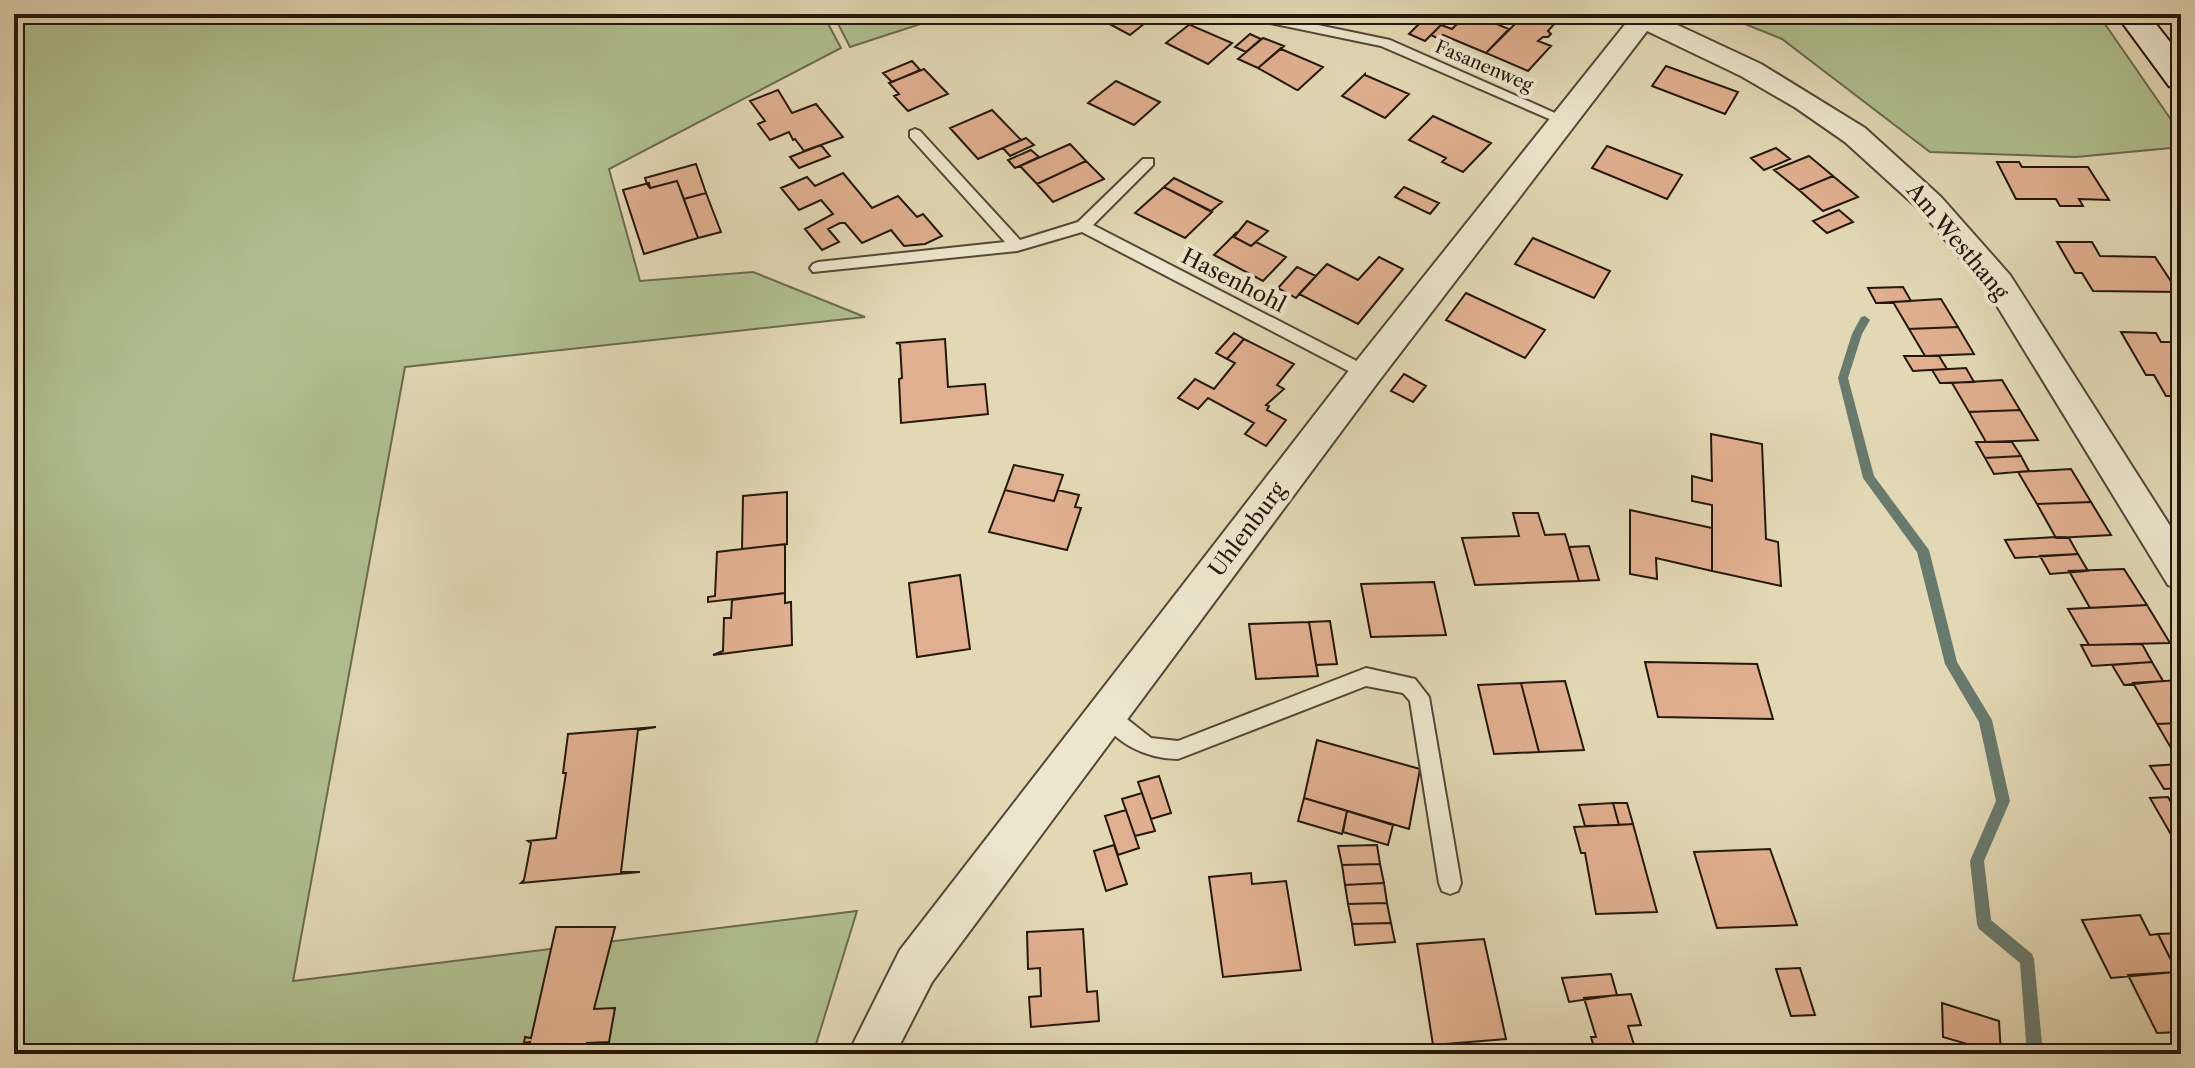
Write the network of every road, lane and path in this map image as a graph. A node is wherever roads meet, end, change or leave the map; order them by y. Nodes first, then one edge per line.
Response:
1 (1246, 14) edge
2 (2132, 14) edge
3 (1638, 16) edge
4 (2181, 79) edge
5 (1566, 121) junction
6 (915, 134) dead end
7 (1148, 162) dead end
8 (1083, 226) junction
9 (1017, 246) junction
10 (818, 268) dead end
11 (1366, 373) junction
12 (2181, 574) edge
13 (1108, 713) junction
14 (1450, 883) dead end
15 (871, 1054) edge

1 - 5 lane, Fasanenweg
2 - 4 main road
3 - 5 street, Uhlenburg
3 - 12 street, Am Westhang
5 - 11 street, Uhlenburg
6 - 9 lane
7 - 8 lane
8 - 9 lane
8 - 11 lane, Hasenhohl
9 - 10 lane
11 - 13 street, Uhlenburg
13 - 14 lane
13 - 15 street, Uhlenburg

